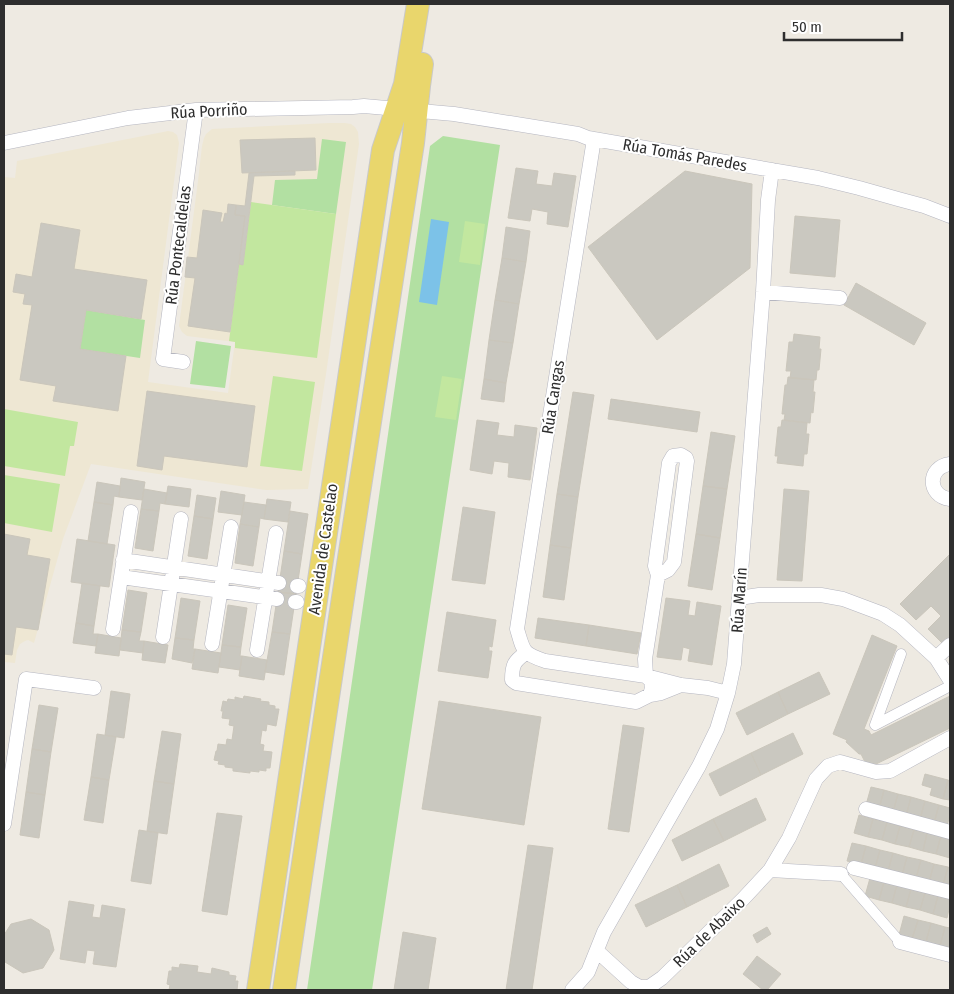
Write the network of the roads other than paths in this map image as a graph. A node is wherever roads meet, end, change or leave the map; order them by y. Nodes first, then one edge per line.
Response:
1 (418, 4) edge
2 (433, 4) edge
3 (196, 110) junction
4 (406, 110) junction
5 (594, 139) junction
6 (4, 143) edge
7 (772, 170) junction
8 (950, 216) edge
9 (763, 292) junction
10 (840, 298) dead end
11 (183, 362) dead end
12 (950, 464) edge
13 (950, 499) edge
14 (130, 512) dead end
15 (180, 519) dead end
16 (231, 527) dead end
17 (276, 533) dead end
18 (123, 560) junction
19 (174, 567) junction
20 (658, 575) junction
21 (223, 576) junction
22 (121, 577) junction
23 (171, 584) junction
24 (221, 592) junction
25 (291, 593) junction
26 (740, 598) junction
27 (113, 630) dead end
28 (163, 636) dead end
29 (212, 644) dead end
30 (950, 645) edge
31 (258, 650) dead end
32 (526, 653) junction
33 (902, 654) dead end
34 (936, 658) junction
35 (646, 676) junction
36 (950, 680) edge
37 (681, 684) junction
38 (950, 686) edge
39 (94, 688) dead end
40 (728, 693) junction
41 (650, 695) junction
42 (950, 738) edge
43 (866, 809) dead end
44 (4, 824) edge
45 (950, 832) edge
46 (854, 868) joint
47 (770, 870) junction
48 (841, 874) junction
49 (950, 892) edge
50 (900, 942) joint
51 (597, 951) junction
52 (950, 954) edge
53 (588, 972) junction
54 (649, 989) edge
55 (258, 990) edge
56 (284, 990) edge
57 (572, 990) edge
58 (586, 990) edge

1 - 4 main road
2 - 4 main road
3 - 4 street, Rúa Porriño
3 - 6 street, Rúa Porriño
3 - 11 street, Rúa Pontecaldelas
4 - 5 street, Rúa Tomás Paredes
4 - 25 main road, Avenida de Castelao
4 - 56 main road, Avenida de Castelao
5 - 7 street, Rúa Tomás Paredes
5 - 32 street, Rúa Cangas
7 - 8 street, Rúa Tomás Paredes
7 - 9 street, Rúa Marín
9 - 10 street
9 - 26 street, Rúa Marín
12 - 13 street
14 - 18 street
15 - 19 street
16 - 21 street
17 - 25 street
18 - 19 street
18 - 22 street
19 - 21 street
19 - 23 street
20 - 20 street
20 - 35 street
21 - 24 street
21 - 25 street
22 - 23 street
22 - 27 street
23 - 24 street
23 - 28 street
24 - 25 street
24 - 29 street
25 - 31 street
25 - 55 main road, Avenida de Castelao
26 - 34 street
26 - 40 street, Rúa Marín
30 - 34 street
32 - 35 street
32 - 41 street
33 - 38 street
34 - 36 street
35 - 37 street
35 - 41 street
37 - 40 street
37 - 41 street
39 - 44 street
40 - 51 street, Rúa Marín
42 - 47 street, Rúa de Abaixo
43 - 45 street
46 - 48 street
46 - 49 street
47 - 48 street
47 - 54 street, Rúa de Abaixo
48 - 50 street
50 - 52 street
51 - 53 street, Rúa Marín
51 - 54 street, Rúa de Abaixo
53 - 57 street, Rúa Marín
53 - 58 street

